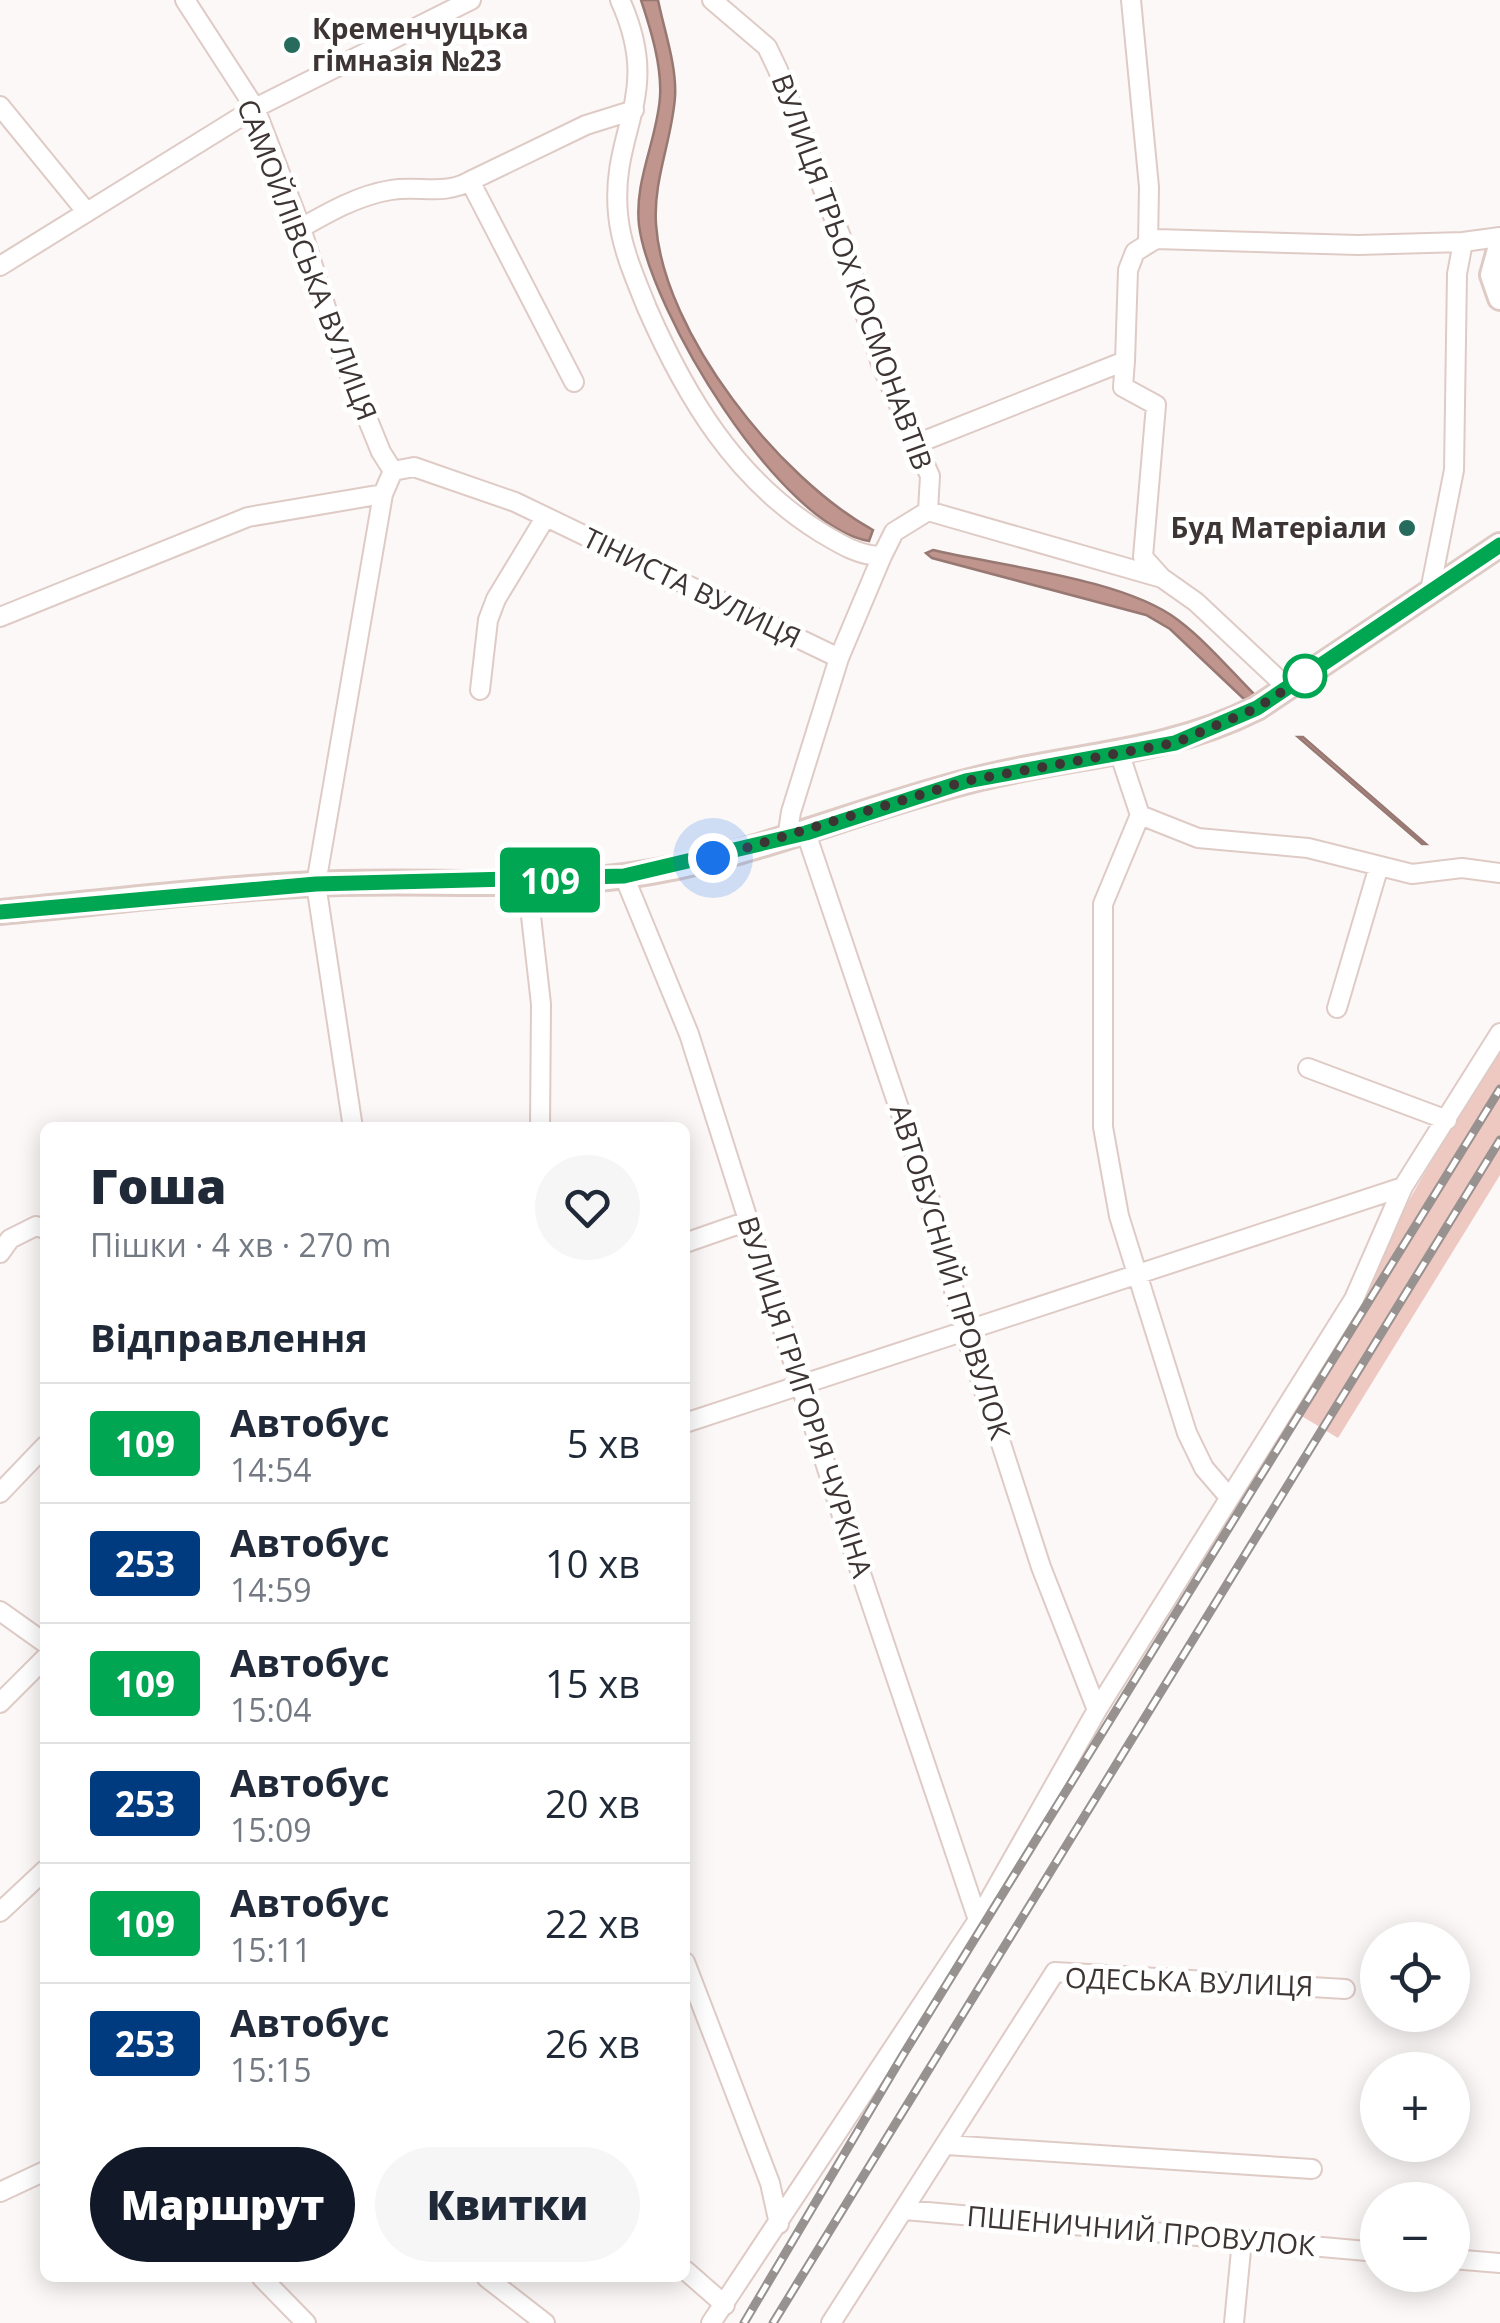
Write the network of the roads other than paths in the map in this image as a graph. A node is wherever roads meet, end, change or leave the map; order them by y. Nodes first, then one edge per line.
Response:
1 (186, 0) edge
2 (471, 0) edge
3 (620, 0) edge
4 (712, 0) edge
5 (1131, 0) edge
6 (0, 106) edge
7 (256, 108) junction
8 (634, 110) junction
9 (470, 181) junction
10 (85, 210) junction
11 (301, 228) junction
12 (1500, 237) edge
13 (1463, 242) junction
14 (1148, 244) junction
15 (1500, 246) edge
16 (0, 266) edge
17 (1500, 298) edge
18 (1125, 362) junction
19 (574, 382) dead end
20 (916, 444) junction
21 (393, 471) junction
22 (383, 494) junction
23 (928, 511) junction
24 (545, 518) junction
25 (1500, 546) edge
26 (882, 556) junction
27 (1162, 578) junction
28 (1430, 591) junction
29 (0, 617) edge
30 (840, 658) junction
31 (480, 690) dead end
32 (1283, 691) junction
33 (1120, 755) junction
34 (1140, 815) junction
35 (797, 836) junction
36 (1379, 866) junction
37 (1500, 873) edge
38 (624, 876) junction
39 (527, 881) junction
40 (316, 884) junction
41 (0, 912) edge
42 (1336, 1008) dead end
43 (1500, 1033) edge
44 (1308, 1068) dead end
45 (1447, 1120) junction
46 (352, 1122) edge
47 (540, 1122) edge
48 (1403, 1187) junction
49 (748, 1221) junction
50 (40, 1227) edge
51 (690, 1241) edge
52 (0, 1254) edge
53 (1139, 1274) junction
54 (965, 1332) junction
55 (804, 1385) junction
56 (690, 1421) edge
57 (40, 1451) edge
58 (0, 1493) edge
59 (1228, 1496) junction
60 (0, 1611) edge
61 (40, 1639) edge
62 (40, 1663) edge
63 (0, 1704) edge
64 (1097, 1710) junction
65 (40, 1875) edge
66 (0, 1912) edge
67 (978, 1920) junction
68 (690, 1975) edge
69 (1345, 1989) dead end
70 (946, 2144) junction
71 (1312, 2169) dead end
72 (40, 2173) edge
73 (0, 2192) edge
74 (906, 2210) junction
75 (779, 2224) junction
76 (1242, 2240) junction
77 (1360, 2250) edge
78 (1470, 2260) edge
79 (1500, 2263) edge
80 (690, 2278) edge
81 (266, 2282) edge
82 (492, 2282) edge
83 (713, 2317) edge
84 (306, 2323) edge
85 (545, 2323) edge
86 (831, 2323) edge
87 (1234, 2323) edge

1 - 7 street, САМОЙЛІВСЬКА ВУЛИЦЯ
2 - 7 street
3 - 8 street
4 - 20 street, ВУЛИЦЯ ТРЬОХ КОСМОНАВТІВ
5 - 14 street
6 - 10 street
7 - 10 street
7 - 11 street, САМОЙЛІВСЬКА ВУЛИЦЯ
8 - 9 street
8 - 26 street
9 - 11 street
9 - 19 street
10 - 16 street
11 - 21 street, САМОЙЛІВСЬКА ВУЛИЦЯ
12 - 13 street
13 - 14 street
13 - 28 street
14 - 18 street
15 - 17 main road
18 - 20 street
18 - 27 street
20 - 23 street, ВУЛИЦЯ ТРЬОХ КОСМОНАВТІВ
21 - 22 street
21 - 24 street, ТІНИСТА ВУЛИЦЯ
22 - 29 street
22 - 40 street
23 - 26 street
23 - 27 street
24 - 30 street, ТІНИСТА ВУЛИЦЯ
24 - 31 street
25 - 28 main road
26 - 30 street
27 - 32 street
28 - 32 main road
30 - 35 street
32 - 33 main road
33 - 34 street
33 - 35 main road
34 - 36 street
34 - 53 street
35 - 38 main road
35 - 54 street, АВТОБУСНИЙ ПРОВУЛОК
36 - 37 street
36 - 42 street
38 - 39 main road
38 - 49 street, ВУЛИЦЯ ГРИГОРІЯ ЧУРКІНА
39 - 40 main road
39 - 47 street
40 - 41 main road
40 - 46 street
43 - 45 street
44 - 45 street
45 - 48 street
48 - 53 street
48 - 59 street
49 - 51 street
49 - 55 street, ВУЛИЦЯ ГРИГОРІЯ ЧУРКІНА
50 - 52 street
53 - 54 street
53 - 59 street
54 - 55 street
54 - 64 street, АВТОБУСНИЙ ПРОВУЛОК
55 - 56 street
55 - 67 street, ВУЛИЦЯ ГРИГОРІЯ ЧУРКІНА
57 - 58 street
59 - 64 street
60 - 61 street
62 - 63 street
64 - 67 street
65 - 66 street
67 - 75 street
68 - 75 street
69 - 70 street, ОДЕСЬКА ВУЛИЦЯ
70 - 71 street
70 - 74 street, ОДЕСЬКА ВУЛИЦЯ
72 - 73 street
74 - 76 street, ПШЕНИЧНИЙ ПРОВУЛОК
74 - 86 street, ОДЕСЬКА ВУЛИЦЯ
75 - 83 street
76 - 77 street, ПШЕНИЧНИЙ ПРОВУЛОК
76 - 87 street
78 - 79 street
80 - 83 street
81 - 84 street
82 - 85 street

